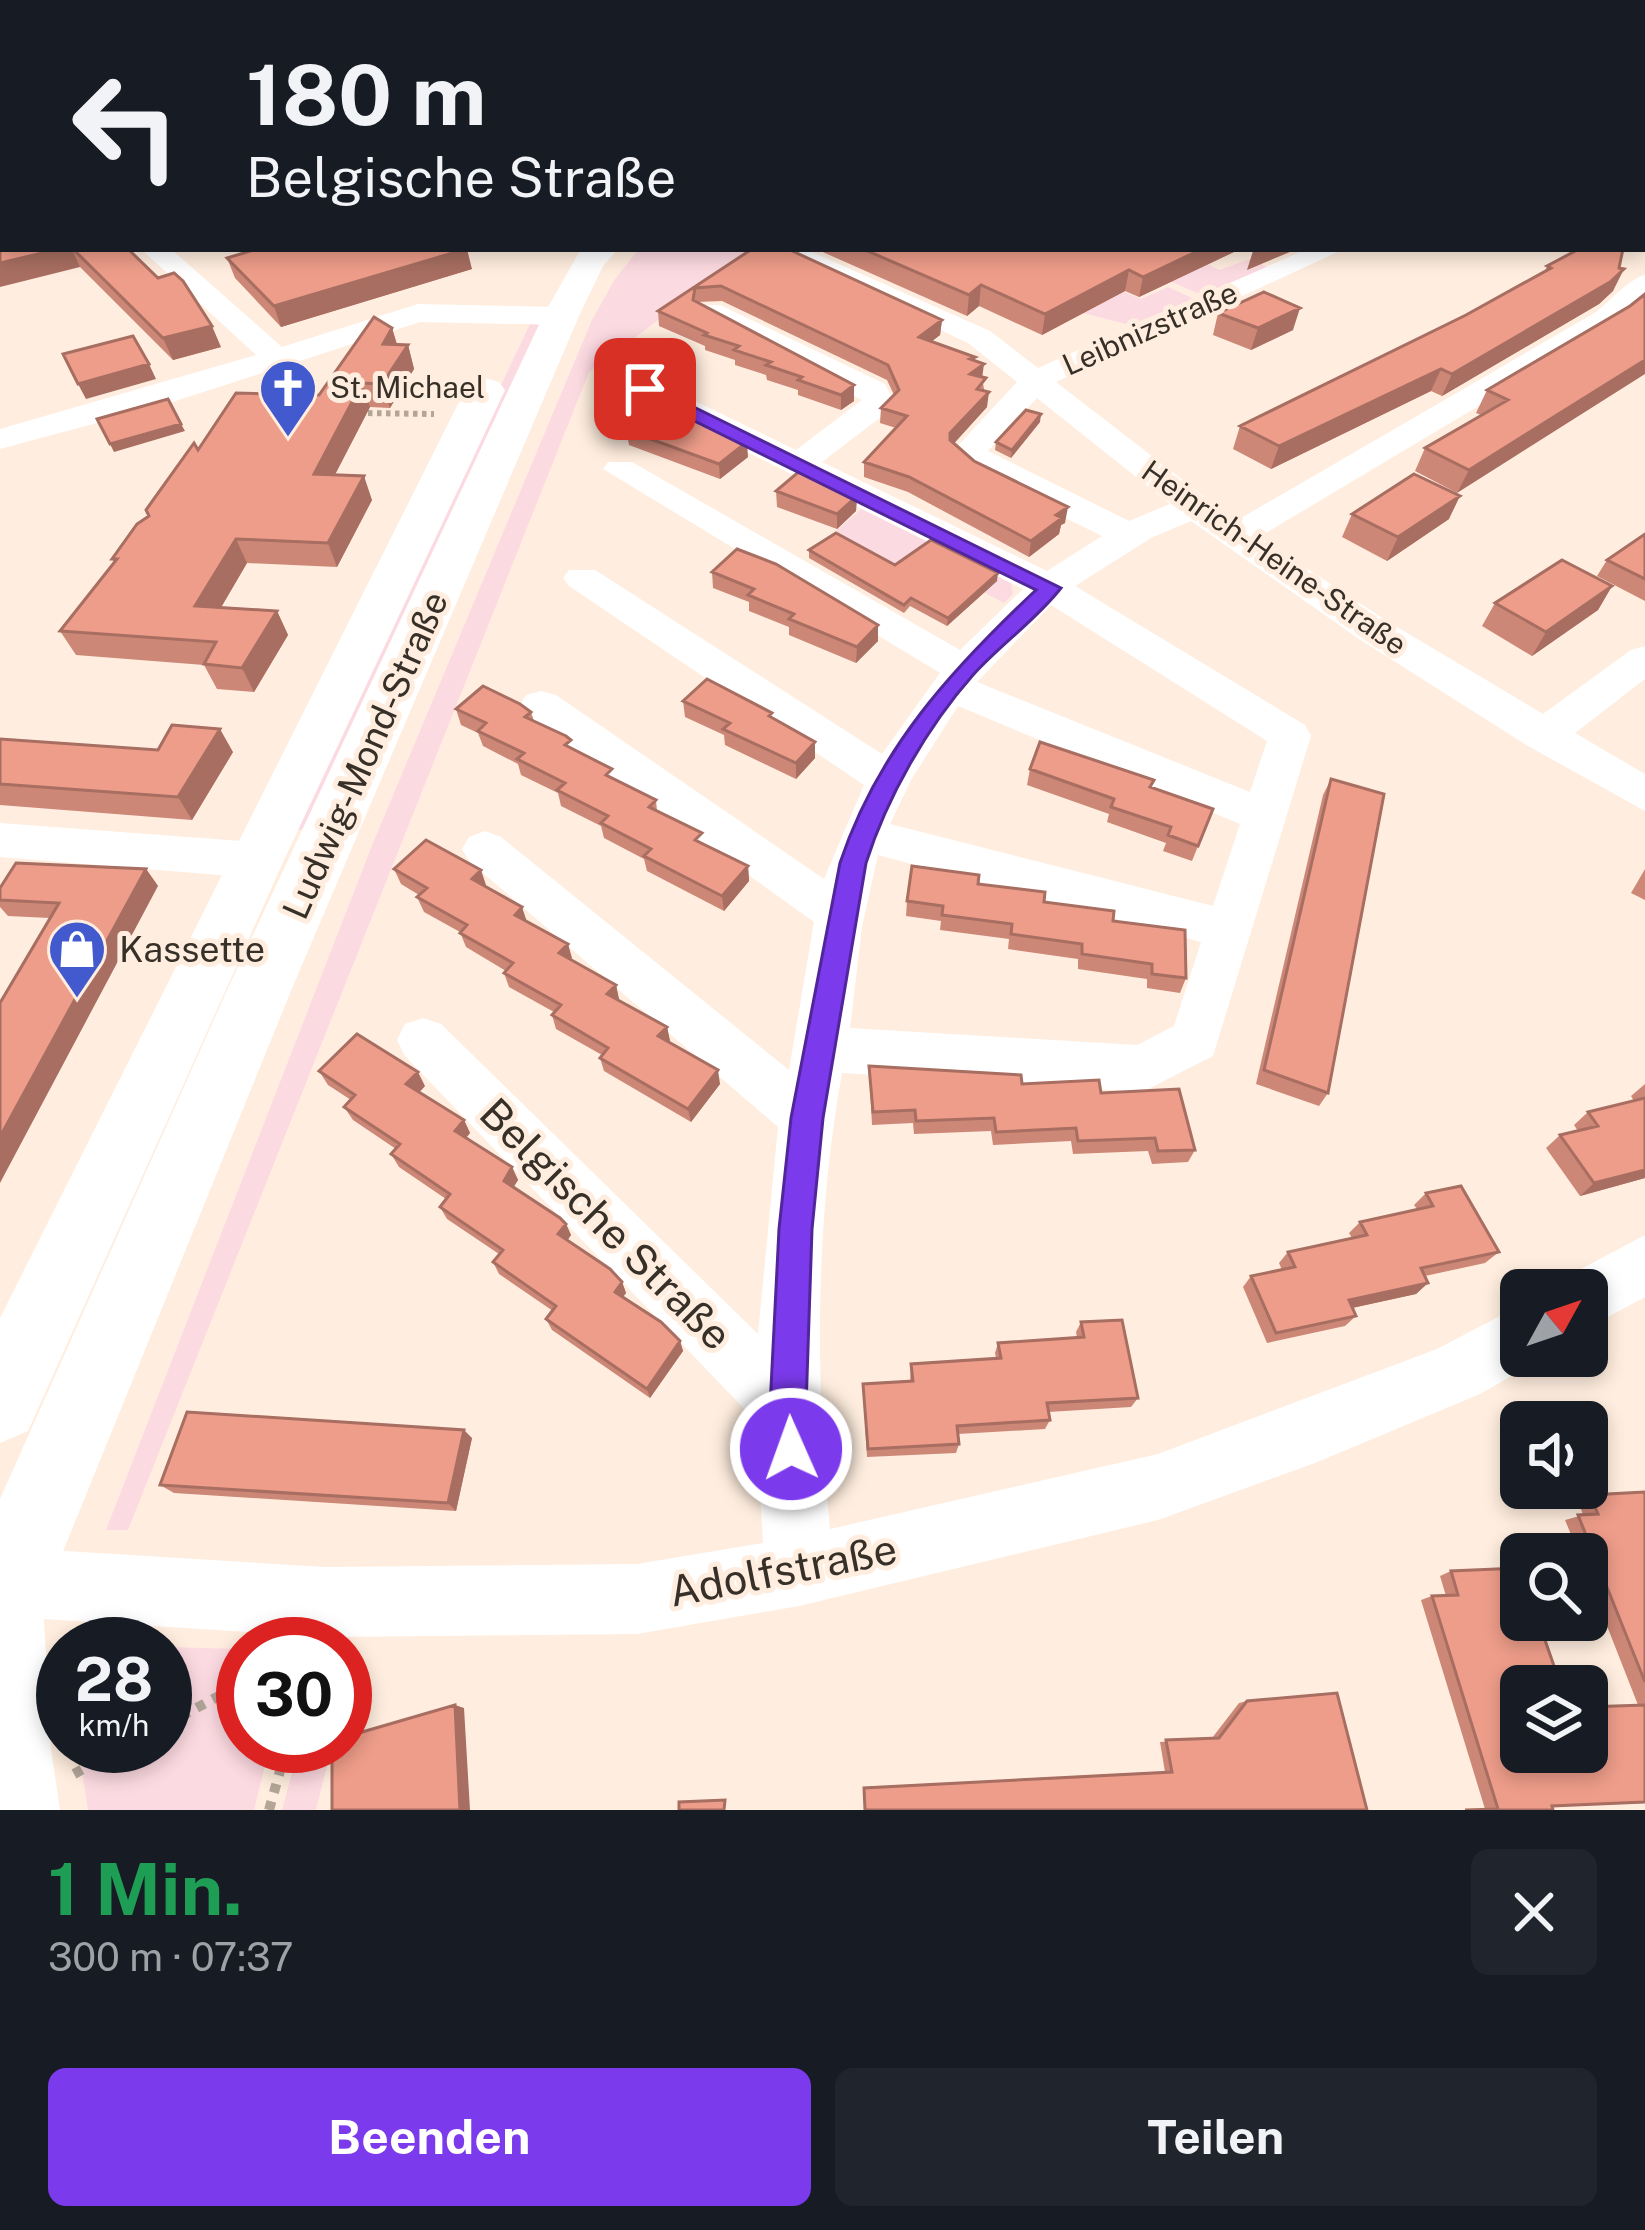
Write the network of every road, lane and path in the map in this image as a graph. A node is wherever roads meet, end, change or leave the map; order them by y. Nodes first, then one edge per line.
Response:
1 (158, 252) edge
2 (562, 252) edge
3 (598, 252) edge
4 (789, 252) edge
5 (1323, 252) edge
6 (1645, 283) edge
7 (710, 311) edge
8 (542, 315) junction
9 (278, 359) junction
10 (1036, 380) junction
11 (645, 389) dead end
12 (352, 413) edge
13 (448, 415) dead end
14 (0, 439) edge
15 (798, 464) junction
16 (620, 469) dead end
17 (1192, 508) junction
18 (1126, 533) junction
19 (1234, 537) junction
20 (582, 578) dead end
21 (1051, 588) junction
22 (1645, 659) edge
23 (958, 678) junction
24 (541, 705) dead end
25 (1543, 735) junction
26 (890, 780) junction
27 (1645, 795) edge
28 (1264, 816) junction
29 (862, 834) junction
30 (0, 840) edge
31 (484, 849) dead end
32 (255, 860) junction
33 (840, 915) junction
34 (1227, 929) junction
35 (423, 1040) dead end
36 (820, 1048) junction
37 (807, 1118) junction
38 (1645, 1264) edge
39 (1608, 1286) edge
40 (1500, 1348) edge
41 (0, 1402) edge
42 (788, 1408) junction
43 (799, 1571) junction
44 (2, 1588) edge
45 (279, 1773) edge
46 (22, 1810) edge
47 (269, 1810) edge

1 - 9 street
2 - 8 main road, Ludwig-Mond-Straße
3 - 8 main road, Ludwig-Mond-Straße
4 - 10 street, Heinrich-Heine-Straße
5 - 10 street, Leibnizstraße
6 - 19 street
7 - 15 street
8 - 9 street
8 - 32 main road, Ludwig-Mond-Straße
8 - 44 main road, Ludwig-Mond-Straße
9 - 14 street
10 - 17 street, Heinrich-Heine-Straße
10 - 18 street
11 - 15 street
12 - 13 path
15 - 21 street
16 - 23 street
17 - 18 street, Belgische Straße
17 - 19 street, Heinrich-Heine-Straße
18 - 21 street, Belgische Straße
19 - 25 street, Heinrich-Heine-Straße
20 - 26 street
21 - 23 street, Belgische Straße
21 - 28 street
22 - 25 street
23 - 26 street, Belgische Straße
23 - 28 street
24 - 33 street
25 - 27 street, Heinrich-Heine-Straße
26 - 29 street, Belgische Straße
28 - 34 street
29 - 33 street, Belgische Straße
29 - 34 street
30 - 32 street
31 - 37 street
32 - 41 main road, Ludwig-Mond-Straße
33 - 36 street, Belgische Straße
34 - 36 street
35 - 42 street, Belgische Straße
36 - 37 street, Belgische Straße
37 - 42 street, Belgische Straße
38 - 39 street
40 - 43 street, Adolfstraße
42 - 43 street, Belgische Straße
43 - 44 street, Adolfstraße
44 - 46 street
45 - 47 path

